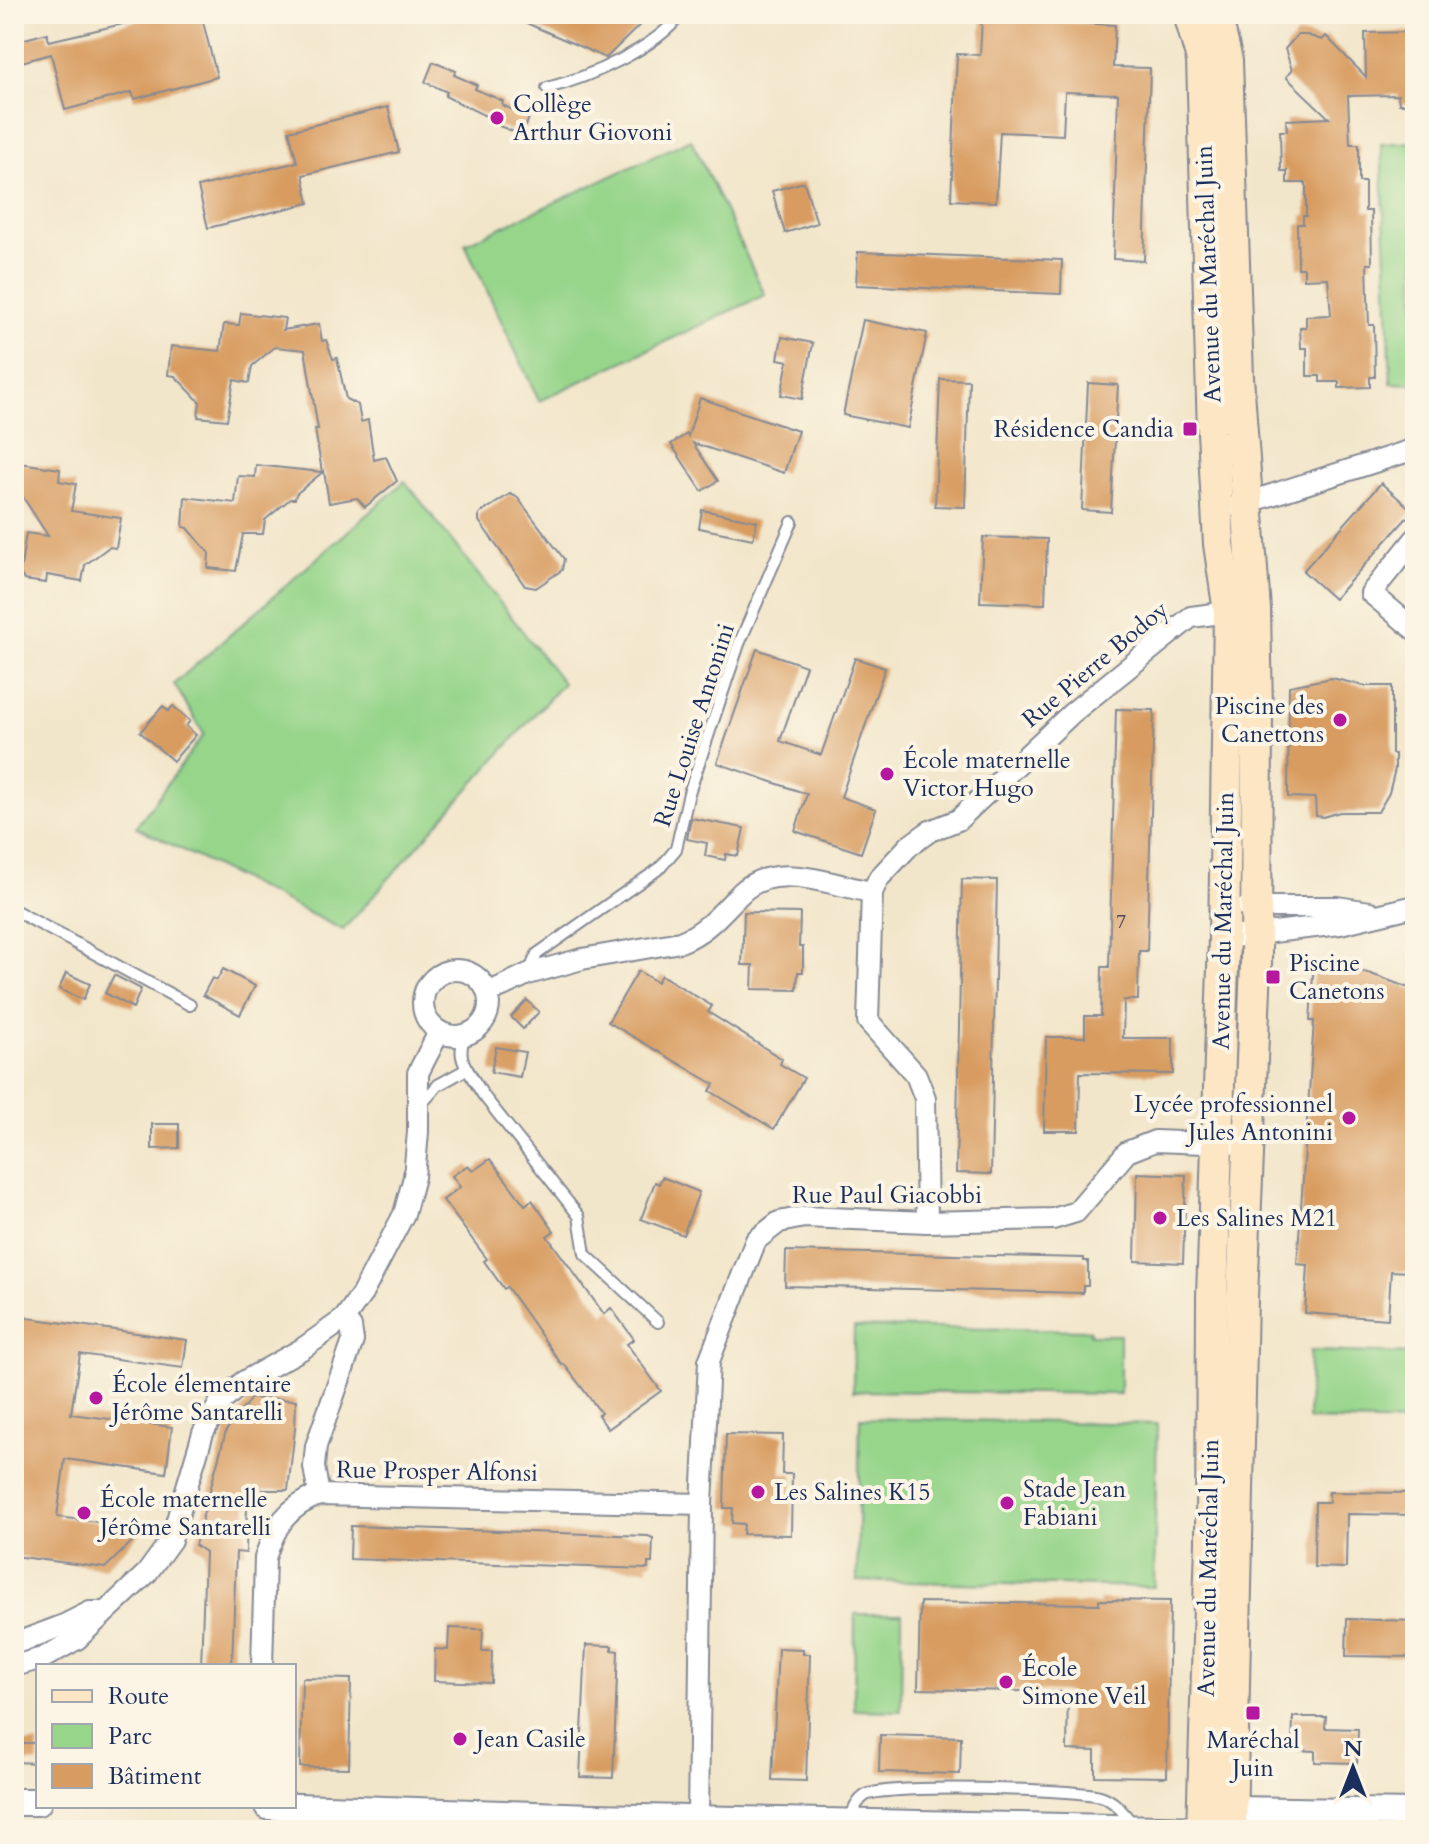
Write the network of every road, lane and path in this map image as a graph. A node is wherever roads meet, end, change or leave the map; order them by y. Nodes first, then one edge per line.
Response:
1 (681, 14) edge
2 (1189, 14) edge
3 (1216, 14) edge
4 (547, 88) dead end
5 (1415, 449) edge
6 (1232, 508) junction
7 (792, 522) dead end
8 (1414, 544) edge
9 (1229, 612) junction
10 (1415, 630) edge
11 (872, 892) junction
12 (1224, 904) junction
13 (1415, 906) edge
14 (14, 910) edge
15 (1256, 922) junction
16 (1224, 938) junction
17 (528, 974) junction
18 (488, 993) junction
19 (190, 1005) dead end
20 (439, 1032) junction
21 (465, 1036) junction
22 (467, 1069) junction
23 (418, 1108) junction
24 (1232, 1144) junction
25 (927, 1222) junction
26 (344, 1319) junction
27 (658, 1322) dead end
28 (319, 1495) junction
29 (702, 1504) junction
30 (104, 1612) junction
31 (14, 1644) edge
32 (262, 1664) edge
33 (14, 1666) edge
34 (14, 1802) edge
35 (36, 1802) edge
36 (279, 1808) edge
37 (1415, 1813) edge
38 (698, 1819) junction
39 (345, 1820) edge
40 (1232, 1820) edge
41 (1204, 1830) edge

1 - 4 lane
2 - 6 main road, Avenue du Maréchal Juin
3 - 6 main road, Avenue du Maréchal Juin
5 - 6 street
6 - 9 main road, Avenue du Maréchal Juin
6 - 15 main road, Avenue du Maréchal Juin
7 - 17 lane, Rue Louise Antonini
8 - 10 street
9 - 11 street, Rue Pierre Bodoy
9 - 12 main road, Avenue du Maréchal Juin
11 - 17 street
11 - 25 street
12 - 15 street
12 - 16 main road, Avenue du Maréchal Juin
13 - 15 street
14 - 19 lane
15 - 16 street
15 - 24 main road, Avenue du Maréchal Juin
16 - 24 main road, Avenue du Maréchal Juin
17 - 18 street
18 - 20 street
18 - 21 street
20 - 21 street
20 - 23 street
21 - 22 lane
22 - 23 lane
22 - 27 lane
23 - 26 street
24 - 25 street, Rue Paul Giacobbi
24 - 40 main road, Avenue du Maréchal Juin
24 - 41 main road, Avenue du Maréchal Juin
25 - 29 street, Rue Paul Giacobbi
26 - 28 street
26 - 30 street
28 - 29 street, Rue Prosper Alfonsi
28 - 32 street, Rue Prosper Alfonsi
29 - 38 street, Rue Paul Giacobbi
30 - 31 street
30 - 33 street
34 - 35 street
36 - 39 street
37 - 40 street
38 - 39 street
38 - 41 street
40 - 41 street

